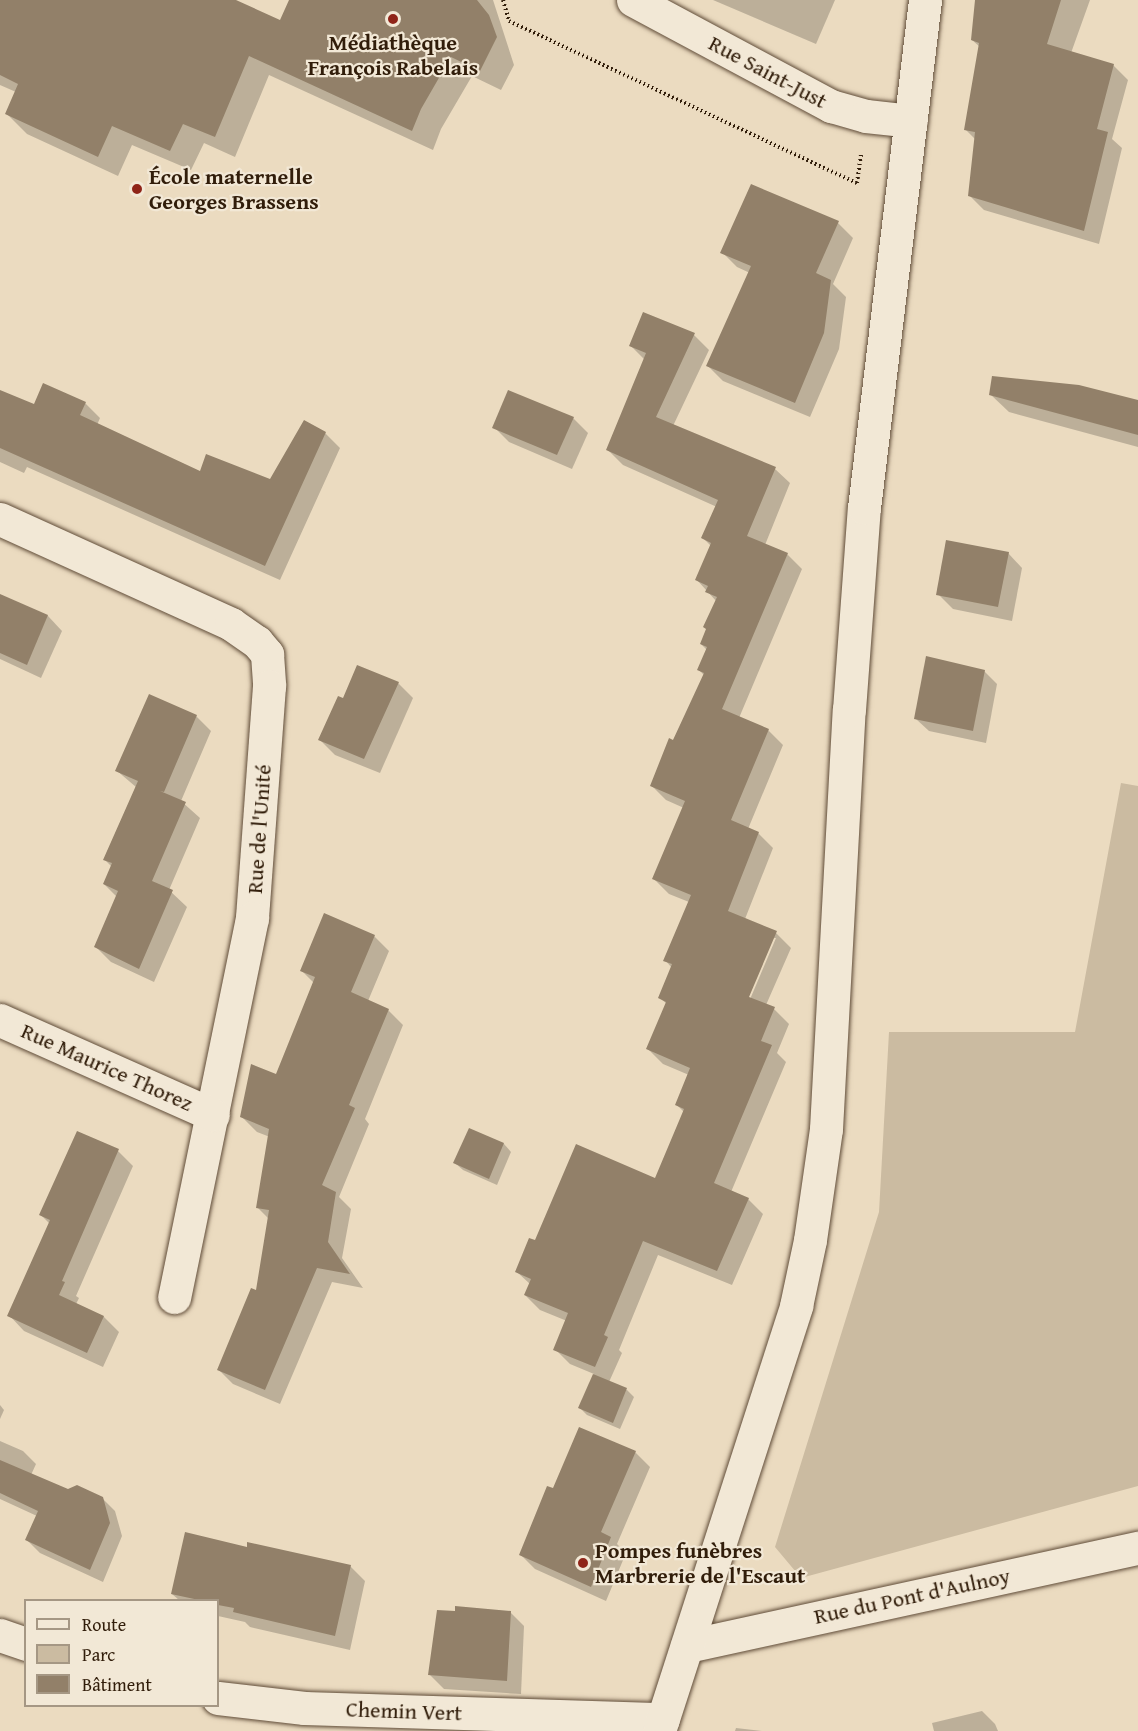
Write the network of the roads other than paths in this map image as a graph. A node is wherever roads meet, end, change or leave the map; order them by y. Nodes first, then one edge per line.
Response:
1 (633, 0) edge
2 (925, 0) edge
3 (911, 121) junction
4 (0, 519) edge
5 (0, 1020) edge
6 (213, 1115) junction
7 (174, 1297) dead end
8 (1138, 1548) edge
9 (0, 1635) edge
10 (24, 1643) edge
11 (687, 1646) junction
12 (219, 1698) edge
13 (661, 1725) edge

1 - 3 street, Rue Saint-Just
2 - 3 street
3 - 11 street
4 - 6 street, Rue de l'Unité
5 - 6 street, Rue Maurice Thorez
6 - 7 street, Rue de l'Unité
8 - 11 street, Rue du Pont d'Aulnoy
9 - 10 street
11 - 13 street
12 - 13 street, Chemin Vert

